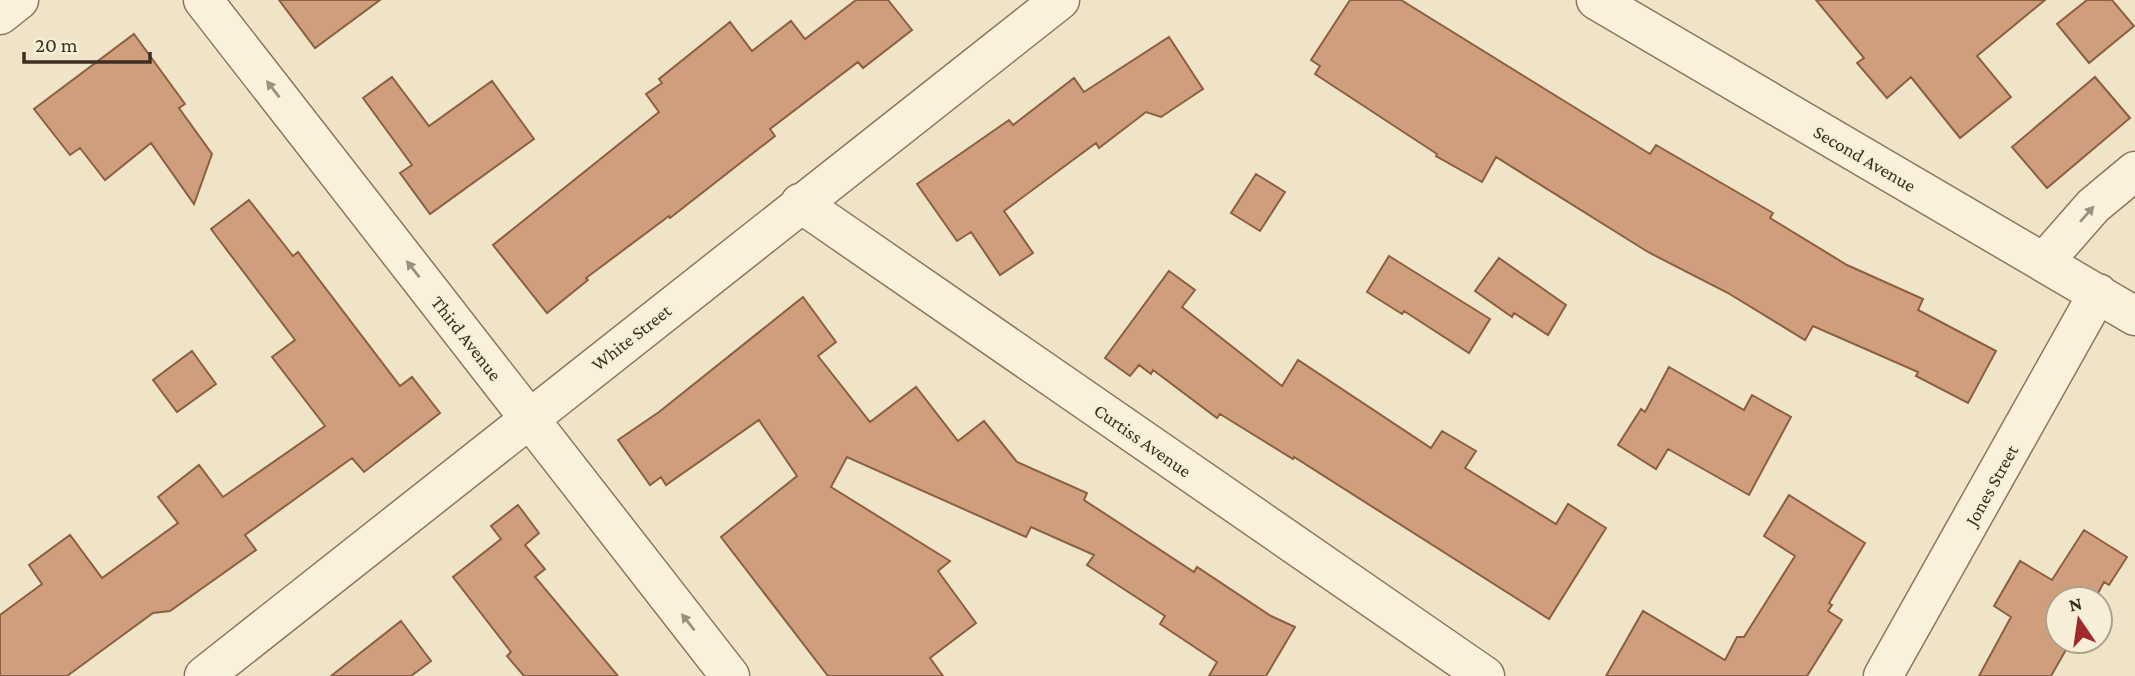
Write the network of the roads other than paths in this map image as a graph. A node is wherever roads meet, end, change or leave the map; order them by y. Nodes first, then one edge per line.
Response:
1 (19, 0) edge
2 (203, 0) edge
3 (1060, 0) edge
4 (1596, 0) edge
5 (0, 15) edge
6 (2135, 172) edge
7 (800, 203) junction
8 (2044, 262) junction
9 (2098, 293) junction
10 (2135, 316) edge
11 (530, 418) junction
12 (204, 676) edge
13 (730, 676) edge
14 (1485, 676) edge
15 (1883, 676) edge

1 - 5 street
11 -> 2 street, Third Avenue
3 - 7 street, White Street
4 - 8 street, Second Avenue
8 -> 6 street
7 - 11 street, White Street
7 - 14 street, Curtiss Avenue
8 - 9 street, Second Avenue
9 - 10 street, Second Avenue
9 - 15 street, Jones Street
11 - 12 street, White Street
13 -> 11 street, Third Avenue

